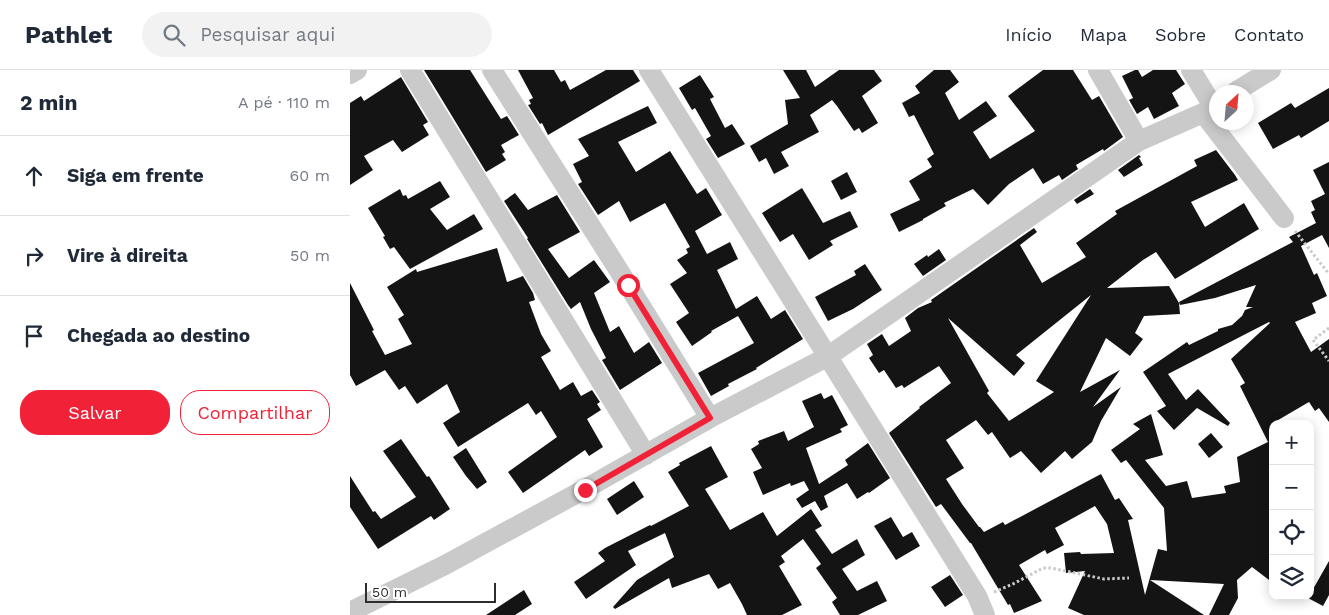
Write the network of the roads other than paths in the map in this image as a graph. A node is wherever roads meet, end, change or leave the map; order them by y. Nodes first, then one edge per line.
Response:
1 (357, 70) edge
2 (410, 70) edge
3 (492, 70) edge
4 (650, 70) edge
5 (1098, 70) edge
6 (1191, 70) edge
7 (1271, 70) edge
8 (350, 74) edge
9 (1246, 85) edge
10 (1209, 104) edge
11 (1209, 109) edge
12 (1226, 130) edge
13 (1139, 141) junction
14 (1284, 218) road end
15 (827, 357) junction
16 (710, 418) junction
17 (646, 455) junction
18 (350, 612) edge
19 (985, 615) edge

1 - 8 street
2 - 17 street
3 - 16 street
4 - 15 street
5 - 13 street
6 - 10 street
7 - 9 street
11 - 13 street
12 - 14 street
13 - 15 street
15 - 16 street
15 - 19 street
16 - 17 street
17 - 18 street

